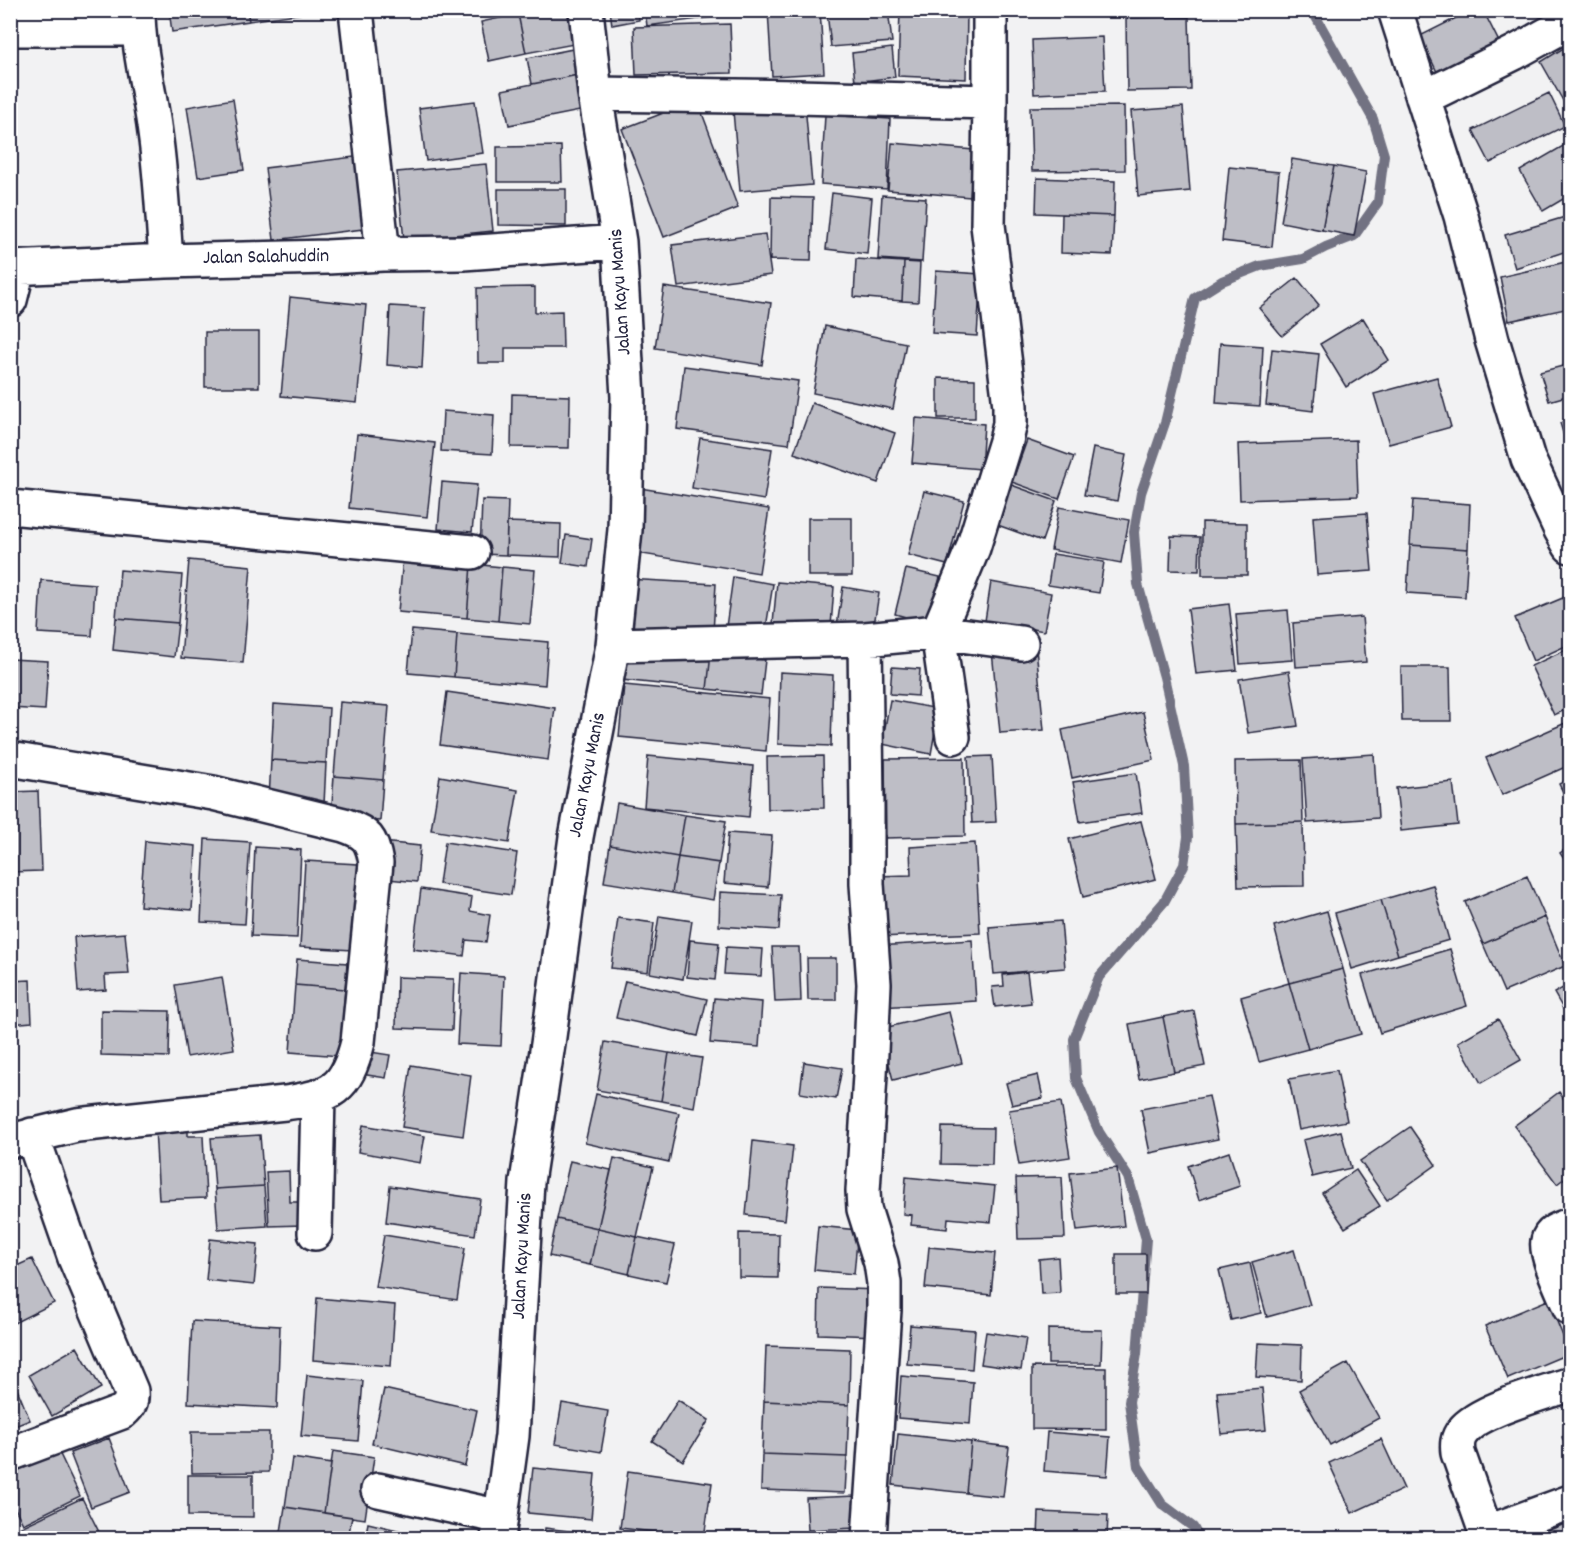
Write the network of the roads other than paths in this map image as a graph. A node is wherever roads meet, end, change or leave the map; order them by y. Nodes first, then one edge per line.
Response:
1 (356, 10) edge
2 (586, 10) edge
3 (990, 10) edge
4 (1395, 10) edge
5 (138, 20) edge
6 (1570, 22) edge
7 (10, 29) edge
8 (595, 94) junction
9 (1423, 98) junction
10 (990, 102) junction
11 (619, 242) junction
12 (383, 254) junction
13 (165, 261) junction
14 (14, 268) edge
15 (10, 300) edge
16 (10, 507) edge
17 (1570, 546) edge
18 (472, 552) dead end
19 (938, 632) junction
20 (865, 639) junction
21 (1021, 643) dead end
22 (613, 645) junction
23 (953, 737) dead end
24 (10, 759) edge
25 (318, 1096) junction
26 (21, 1138) edge
27 (1570, 1225) edge
28 (315, 1233) dead end
29 (1570, 1308) edge
30 (1570, 1384) edge
31 (10, 1454) edge
32 (378, 1490) dead end
33 (1570, 1502) edge
34 (500, 1528) edge
35 (1487, 1536) edge
36 (869, 1539) edge

1 - 12 street
2 - 8 street, Jalan Kayu Manis
3 - 10 street
4 - 9 street
5 - 7 street
5 - 13 street
6 - 9 street
8 - 10 street
8 - 11 street, Jalan Kayu Manis
9 - 17 street
10 - 19 street
11 - 12 street, Jalan Salahuddin
11 - 22 street, Jalan Kayu Manis
12 - 13 street, Jalan Salahuddin
13 - 14 street, Jalan Salahuddin
14 - 15 street
16 - 18 street
19 - 20 street
19 - 21 street
19 - 23 street
20 - 22 street
20 - 36 street
22 - 34 street, Jalan Kayu Manis
24 - 25 street
25 - 26 street
25 - 28 street
26 - 31 street
27 - 29 street
30 - 35 street
32 - 34 street
33 - 35 street

